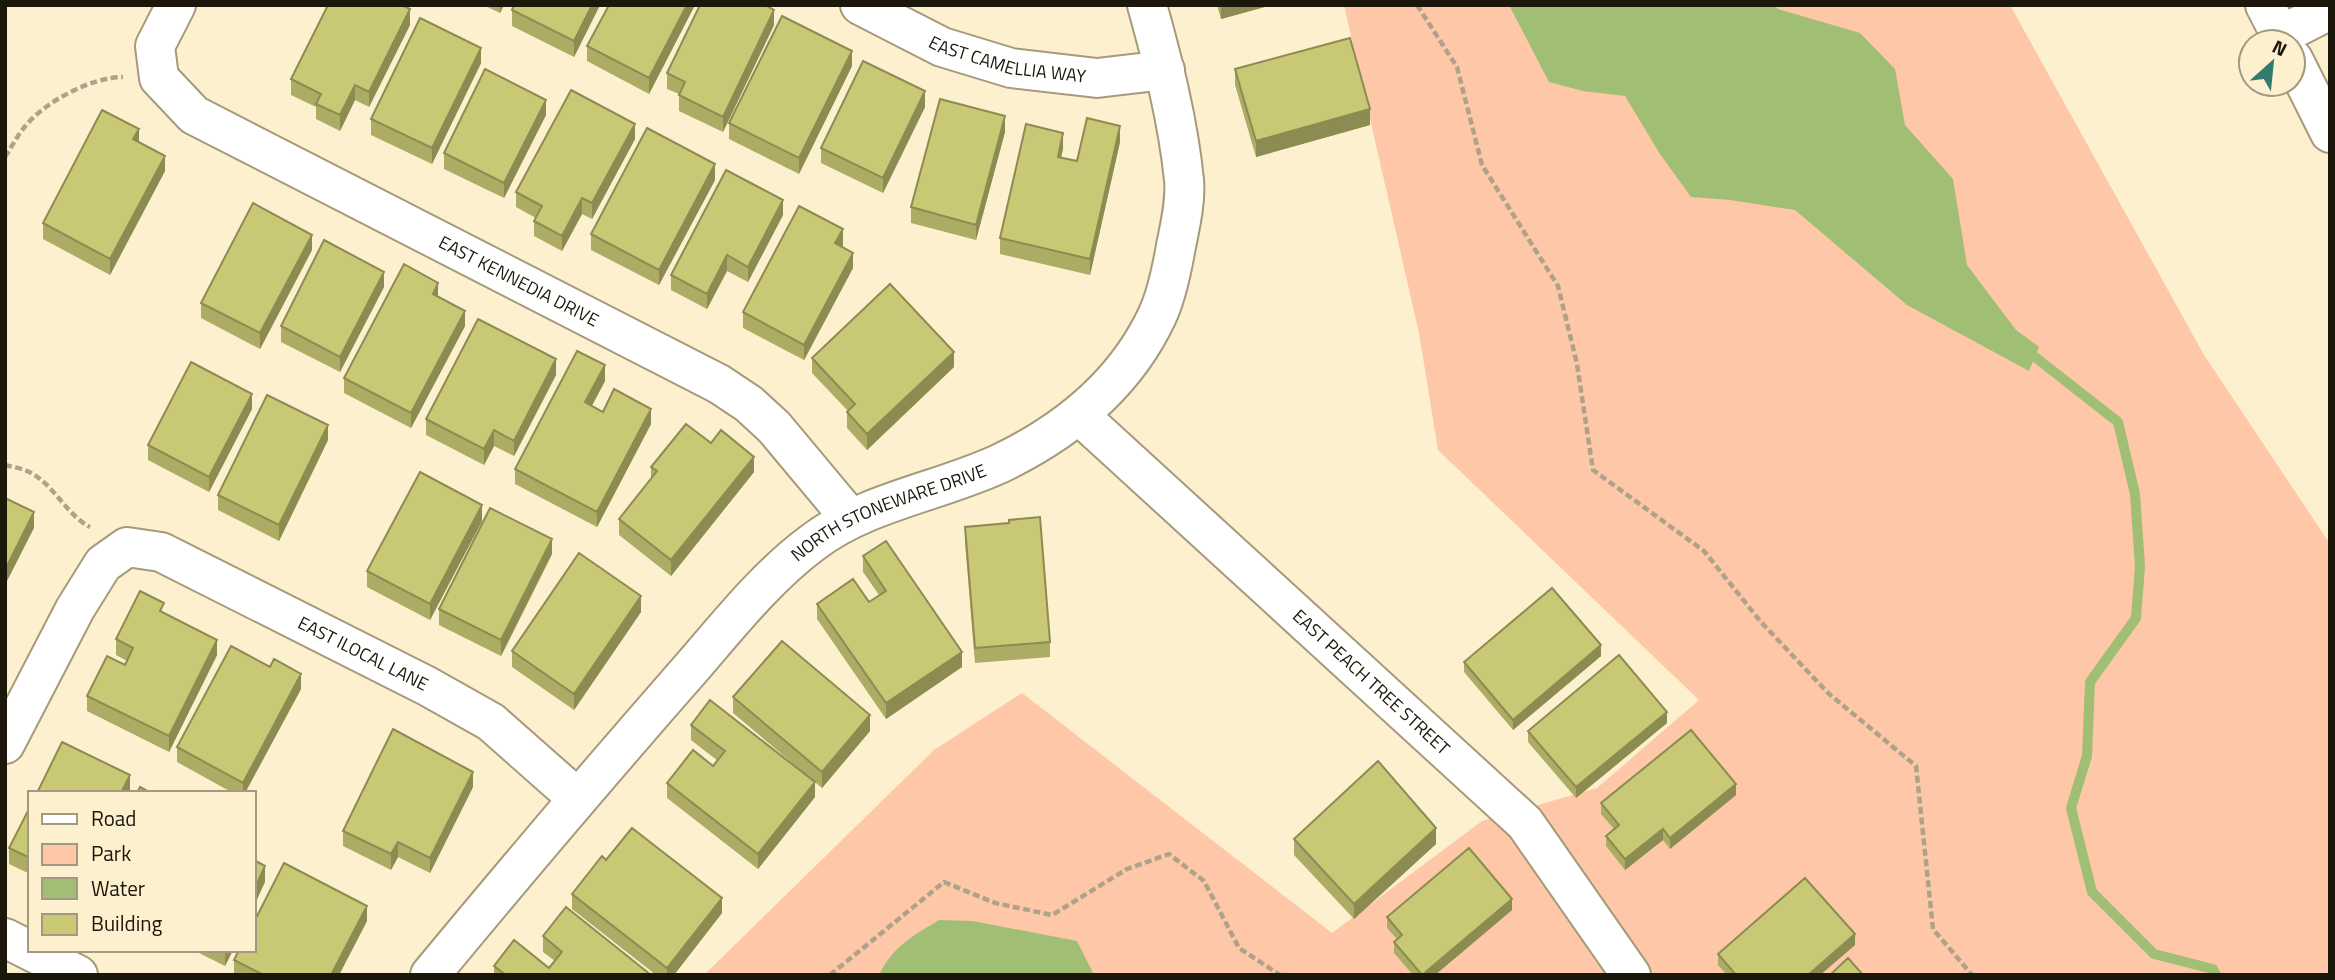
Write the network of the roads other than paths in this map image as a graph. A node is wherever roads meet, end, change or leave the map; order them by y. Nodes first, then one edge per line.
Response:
1 (176, 5) edge
2 (860, 5) edge
3 (1147, 5) edge
4 (2330, 10) edge
5 (2295, 28) edge
6 (1166, 71) junction
7 (2307, 87) edge
8 (2330, 133) edge
9 (1079, 415) junction
10 (850, 518) junction
11 (5, 744) edge
12 (577, 798) junction
13 (5, 938) edge
14 (28, 950) edge
15 (33, 952) edge
16 (78, 975) edge
17 (430, 975) edge
18 (1631, 975) edge

1 - 10 street, EAST KENNEDIA DRIVE
2 - 6 street, EAST CAMELLIA WAY
3 - 6 street, NORTH STONEWARE DRIVE
4 - 5 street
6 - 9 street, NORTH STONEWARE DRIVE
7 - 8 street
9 - 10 street, NORTH STONEWARE DRIVE
9 - 18 street, EAST PEACH TREE STREET
10 - 12 street, NORTH STONEWARE DRIVE
11 - 12 street, EAST ILOCAL LANE
12 - 17 street, NORTH STONEWARE DRIVE
13 - 14 street
15 - 16 street

